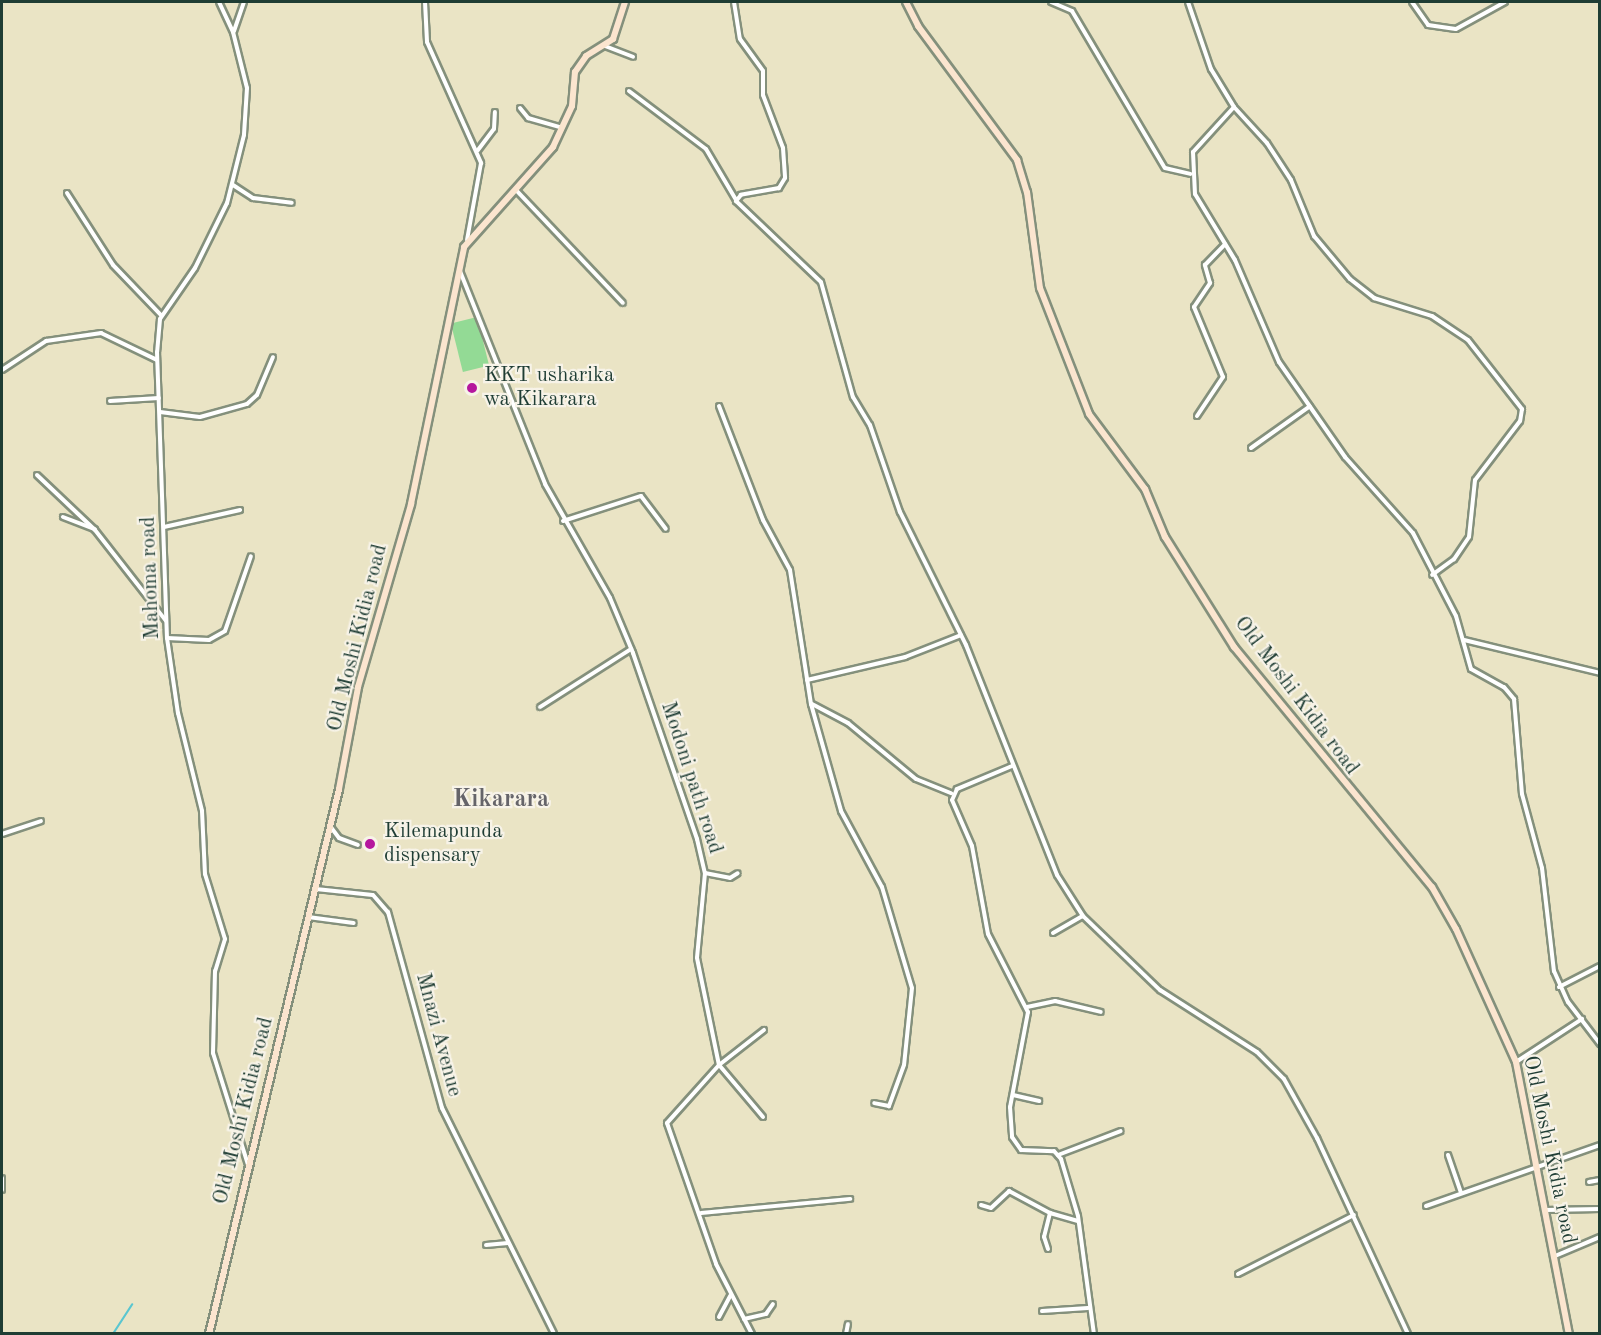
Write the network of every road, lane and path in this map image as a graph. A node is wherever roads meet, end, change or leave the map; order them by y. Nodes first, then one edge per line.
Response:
1 (219, 2) edge
2 (244, 2) edge
3 (425, 2) edge
4 (625, 2) edge
5 (734, 2) edge
6 (906, 2) edge
7 (1051, 2) edge
8 (1188, 2) edge
9 (1412, 2) edge
10 (1505, 2) edge
11 (233, 32) junction
12 (605, 46) junction
13 (633, 57) dead end
14 (629, 91) dead end
15 (1234, 107) junction
16 (520, 108) dead end
17 (495, 112) dead end
18 (563, 128) junction
19 (478, 150) junction
20 (1190, 174) junction
21 (233, 185) junction
22 (517, 191) junction
23 (67, 193) dead end
24 (736, 200) junction
25 (292, 203) dead end
26 (467, 240) junction
27 (1225, 244) junction
28 (460, 270) junction
29 (623, 303) dead end
30 (161, 315) junction
31 (273, 357) dead end
32 (157, 360) junction
33 (2, 370) edge
34 (159, 398) junction
35 (110, 401) dead end
36 (719, 406) dead end
37 (1310, 406) junction
38 (160, 412) junction
39 (1197, 416) dead end
40 (1251, 448) dead end
41 (37, 475) dead end
42 (240, 510) dead end
43 (63, 517) dead end
44 (563, 521) junction
45 (164, 527) junction
46 (666, 529) dead end
47 (96, 530) junction
48 (251, 556) dead end
49 (1432, 575) junction
50 (166, 622) junction
51 (961, 635) junction
52 (167, 638) junction
53 (1463, 640) junction
54 (632, 649) junction
55 (1599, 673) edge
56 (807, 680) junction
57 (812, 704) junction
58 (540, 707) dead end
59 (1012, 766) junction
60 (951, 793) junction
61 (40, 821) dead end
62 (330, 825) junction
63 (2, 834) edge
64 (358, 845) dead end
65 (705, 873) junction
66 (738, 873) dead end
67 (314, 889) junction
68 (1083, 916) junction
69 (307, 917) junction
70 (354, 923) dead end
71 (1053, 933) dead end
72 (1599, 966) edge
73 (1560, 987) junction
74 (1027, 1007) junction
75 (1101, 1012) dead end
76 (1582, 1019) junction
77 (764, 1030) dead end
78 (1599, 1044) edge
79 (1516, 1062) junction
80 (719, 1065) junction
81 (1013, 1095) junction
82 (1039, 1101) dead end
83 (874, 1103) dead end
84 (763, 1117) dead end
85 (1121, 1131) dead end
86 (1599, 1145) edge
87 (1058, 1155) junction
88 (1448, 1155) dead end
89 (248, 1165) junction
90 (1537, 1168) junction
91 (2, 1178) edge
92 (1599, 1180) edge
93 (1589, 1182) dead end
94 (2, 1190) edge
95 (1461, 1192) junction
96 (849, 1199) dead end
97 (981, 1205) dead end
98 (1426, 1206) dead end
99 (1599, 1209) edge
100 (1546, 1210) junction
101 (701, 1214) junction
102 (1050, 1214) junction
103 (1354, 1215) junction
104 (1078, 1221) junction
105 (1599, 1237) edge
106 (508, 1243) junction
107 (486, 1245) dead end
108 (1048, 1249) dead end
109 (1554, 1256) junction
110 (1238, 1274) dead end
111 (730, 1296) junction
112 (773, 1304) dead end
113 (1088, 1308) junction
114 (1042, 1311) dead end
115 (719, 1317) dead end
116 (744, 1319) junction
117 (848, 1324) dead end
118 (209, 1334) edge
119 (554, 1334) edge
120 (752, 1334) edge
121 (846, 1334) edge
122 (1094, 1334) edge
123 (1408, 1334) edge
124 (1569, 1334) edge

1 - 11 street
2 - 11 street
3 - 19 street
4 - 12 street
5 - 24 street
6 - 79 street, Old Moshi Kidia road
7 - 20 street
8 - 15 street
9 - 10 street
11 - 21 street
12 - 13 street
12 - 18 street
14 - 24 street
15 - 20 street
15 - 49 street
16 - 18 street
17 - 19 street
18 - 22 street
19 - 26 street
20 - 27 street
21 - 25 street
21 - 30 street
22 - 26 street
22 - 29 street
23 - 30 street
24 - 51 street
26 - 28 street, Old Moshi Kidia road
27 - 37 street
27 - 39 street
28 - 44 street, Modoni path road
28 - 62 street, Old Moshi Kidia road
30 - 32 street, Mahoma road
31 - 38 street
32 - 33 street
32 - 34 street, Mahoma road
34 - 35 street
34 - 38 street, Mahoma road
36 - 56 street
37 - 40 street
37 - 49 street
38 - 45 street, Mahoma road
41 - 47 street
42 - 45 street
43 - 47 street
44 - 46 street
44 - 54 street, Modoni path road
45 - 50 street, Mahoma road
47 - 50 street
48 - 52 street
49 - 53 street
50 - 52 street, Mahoma road
51 - 56 street
51 - 59 street
52 - 89 street, Mahoma road
53 - 55 street
53 - 73 street
54 - 58 street
54 - 65 street, Modoni path road
56 - 57 street
57 - 60 street
57 - 83 street
59 - 60 street
59 - 68 street
60 - 74 street
61 - 63 street
62 - 64 street
62 - 67 street, Old Moshi Kidia road
65 - 66 street
65 - 80 street, Modoni path road
67 - 69 street, Old Moshi Kidia road
67 - 106 street, Mnazi Avenue
68 - 71 street
68 - 103 street
69 - 70 street
69 - 89 street, Old Moshi Kidia road
72 - 73 street
73 - 76 street
74 - 75 street
74 - 81 street
76 - 78 street
76 - 79 street
77 - 80 street
79 - 90 street, Old Moshi Kidia road
80 - 84 street
80 - 101 street
81 - 82 street
81 - 87 street
85 - 87 street
86 - 90 street
87 - 104 street
88 - 95 street
89 - 118 street, Old Moshi Kidia road
90 - 95 street
90 - 100 street, Old Moshi Kidia road
91 - 94 street
92 - 93 street
95 - 98 street
96 - 101 street
97 - 102 street
99 - 100 street
100 - 109 street, Old Moshi Kidia road
101 - 111 street
102 - 104 street
102 - 108 street
103 - 110 street
103 - 123 street
104 - 113 street
105 - 109 street
106 - 107 street
106 - 119 street, Mnazi Avenue
109 - 124 street, Old Moshi Kidia road
111 - 115 street
111 - 116 street
112 - 116 street
113 - 114 street
113 - 122 street
116 - 120 street
117 - 121 street

